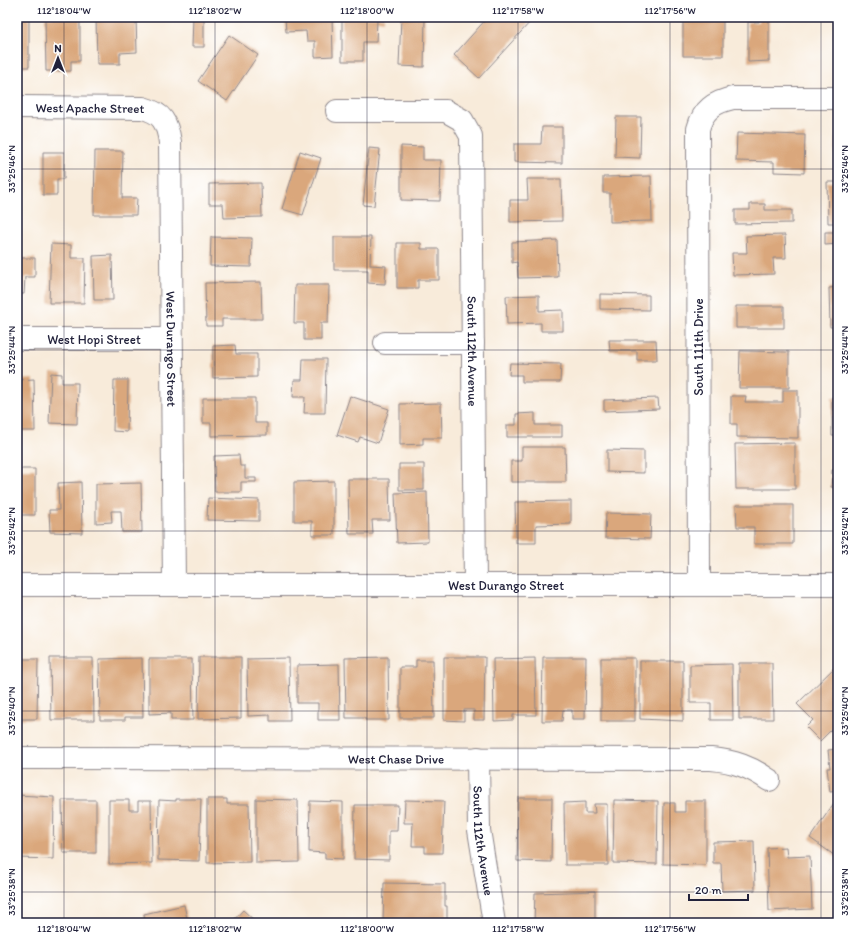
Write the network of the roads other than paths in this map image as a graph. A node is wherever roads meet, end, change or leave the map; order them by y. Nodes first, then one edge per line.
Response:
1 (838, 98) edge
2 (17, 107) edge
3 (337, 111) dead end
4 (161, 116) joint
5 (17, 338) edge
6 (171, 339) junction
7 (386, 343) dead end
8 (473, 343) junction
9 (174, 584) junction
10 (475, 584) junction
11 (17, 585) edge
12 (699, 585) junction
13 (838, 585) edge
14 (17, 758) edge
15 (478, 758) junction
16 (770, 780) dead end
17 (494, 923) edge

1 - 12 street, South 111th Drive
2 - 4 street, West Apache Street
3 - 8 street, South 112th Avenue
4 - 6 street, West Durango Street
5 - 6 street, West Hopi Street
6 - 9 street, West Durango Street
7 - 8 street
8 - 10 street, South 112th Avenue
9 - 10 street, West Durango Street
9 - 11 street, West Durango Street
10 - 12 street, West Durango Street
12 - 13 street, West Durango Street
14 - 15 street, West Chase Drive
15 - 16 street, West Chase Drive
15 - 17 street, South 112th Avenue

